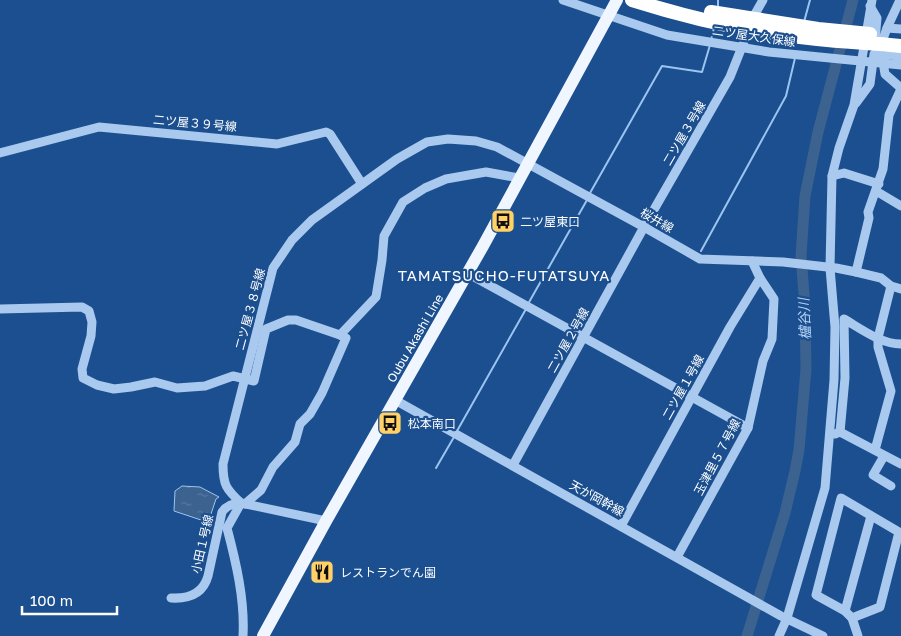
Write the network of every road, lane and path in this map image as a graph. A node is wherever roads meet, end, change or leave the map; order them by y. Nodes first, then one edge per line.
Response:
1 (563, 0) edge
2 (617, 0) edge
3 (632, 0) edge
4 (662, 0) edge
5 (763, 0) edge
6 (900, 0) edge
7 (871, 3) edge
8 (607, 16) junction
9 (710, 16) junction
10 (887, 28) junction
11 (901, 29) edge
12 (901, 36) edge
13 (901, 46) edge
14 (741, 49) junction
15 (879, 53) junction
16 (901, 57) edge
17 (901, 65) edge
18 (901, 88) edge
19 (854, 105) junction
20 (0, 153) edge
21 (528, 163) junction
22 (832, 176) junction
23 (520, 178) junction
24 (362, 184) junction
25 (877, 187) junction
26 (901, 206) edge
27 (644, 227) junction
28 (752, 261) junction
29 (828, 268) junction
30 (467, 272) junction
31 (856, 272) junction
32 (760, 278) junction
33 (891, 286) junction
34 (901, 289) edge
35 (0, 309) edge
36 (340, 336) junction
37 (584, 337) junction
38 (878, 338) junction
39 (901, 344) edge
40 (244, 379) junction
41 (691, 397) junction
42 (395, 400) junction
43 (748, 428) junction
44 (840, 432) junction
45 (830, 435) junction
46 (875, 450) junction
47 (884, 456) junction
48 (901, 464) edge
49 (512, 466) junction
50 (891, 486) dead end
51 (243, 504) junction
52 (871, 516) junction
53 (326, 521) junction
54 (621, 526) junction
55 (677, 557) junction
56 (171, 598) dead end
57 (848, 615) junction
58 (784, 617) junction
59 (807, 632) edge
60 (243, 636) edge
61 (264, 636) edge
62 (779, 636) edge
63 (823, 636) edge
64 (858, 636) edge

1 - 8 street, 二ツ屋大久保線
2 - 8 main road, Oubu Akashi Line
3 - 9 highway
4 - 9 highway
5 - 14 street, 二ツ屋３号線
6 - 10 street
7 - 15 street
7 - 19 street
8 - 14 street, 二ツ屋大久保線
8 - 21 main road, Oubu Akashi Line
9 - 12 highway
9 - 13 highway
10 - 11 street
10 - 15 street
14 - 17 street, 二ツ屋大久保線
14 - 27 street, 二ツ屋３号線
15 - 16 street
15 - 18 street
15 - 19 street
18 - 25 street
19 - 22 street
20 - 24 street, 二ツ屋３９号線
21 - 23 main road, Oubu Akashi Line
21 - 24 street, 二ツ屋３８号線
21 - 27 street, 桜井線
22 - 25 street
22 - 29 street
23 - 30 main road, Oubu Akashi Line
23 - 36 street
24 - 40 street, 二ツ屋３８号線
25 - 26 street
25 - 31 street
27 - 28 street, 桜井線
27 - 37 street, 二ツ屋２号線
28 - 29 street, 桜井線
28 - 32 street
29 - 31 street, 桜井線
29 - 45 street
30 - 37 street
30 - 42 main road, Oubu Akashi Line
31 - 33 street, 桜井線
32 - 41 street, 二ツ屋１号線
32 - 43 street, 玉津里５７号線
33 - 34 street, 桜井線
33 - 38 street
35 - 40 street
36 - 40 street
36 - 51 street
37 - 41 street
37 - 49 street, 二ツ屋２号線
38 - 39 street
38 - 44 street
38 - 46 street
40 - 51 street, 二ツ屋３８号線
41 - 43 street
41 - 54 street, 二ツ屋１号線
42 - 49 street, 天が岡幹線
42 - 53 main road, Oubu Akashi Line
43 - 55 street, 玉津里５７号線
44 - 45 street
44 - 46 street
45 - 58 street
46 - 47 street
47 - 48 street
47 - 50 street
49 - 54 street, 天が岡幹線
51 - 53 street
51 - 56 street, 小田１号線
51 - 60 street
52 - 57 street
52 - 57 street
52 - 57 street
53 - 61 main road, Oubu Akashi Line
54 - 55 street, 天が岡幹線
55 - 58 street, 天が岡幹線
57 - 64 street
58 - 59 street, 天が岡幹線
58 - 62 street
59 - 63 street, 天が岡幹線

